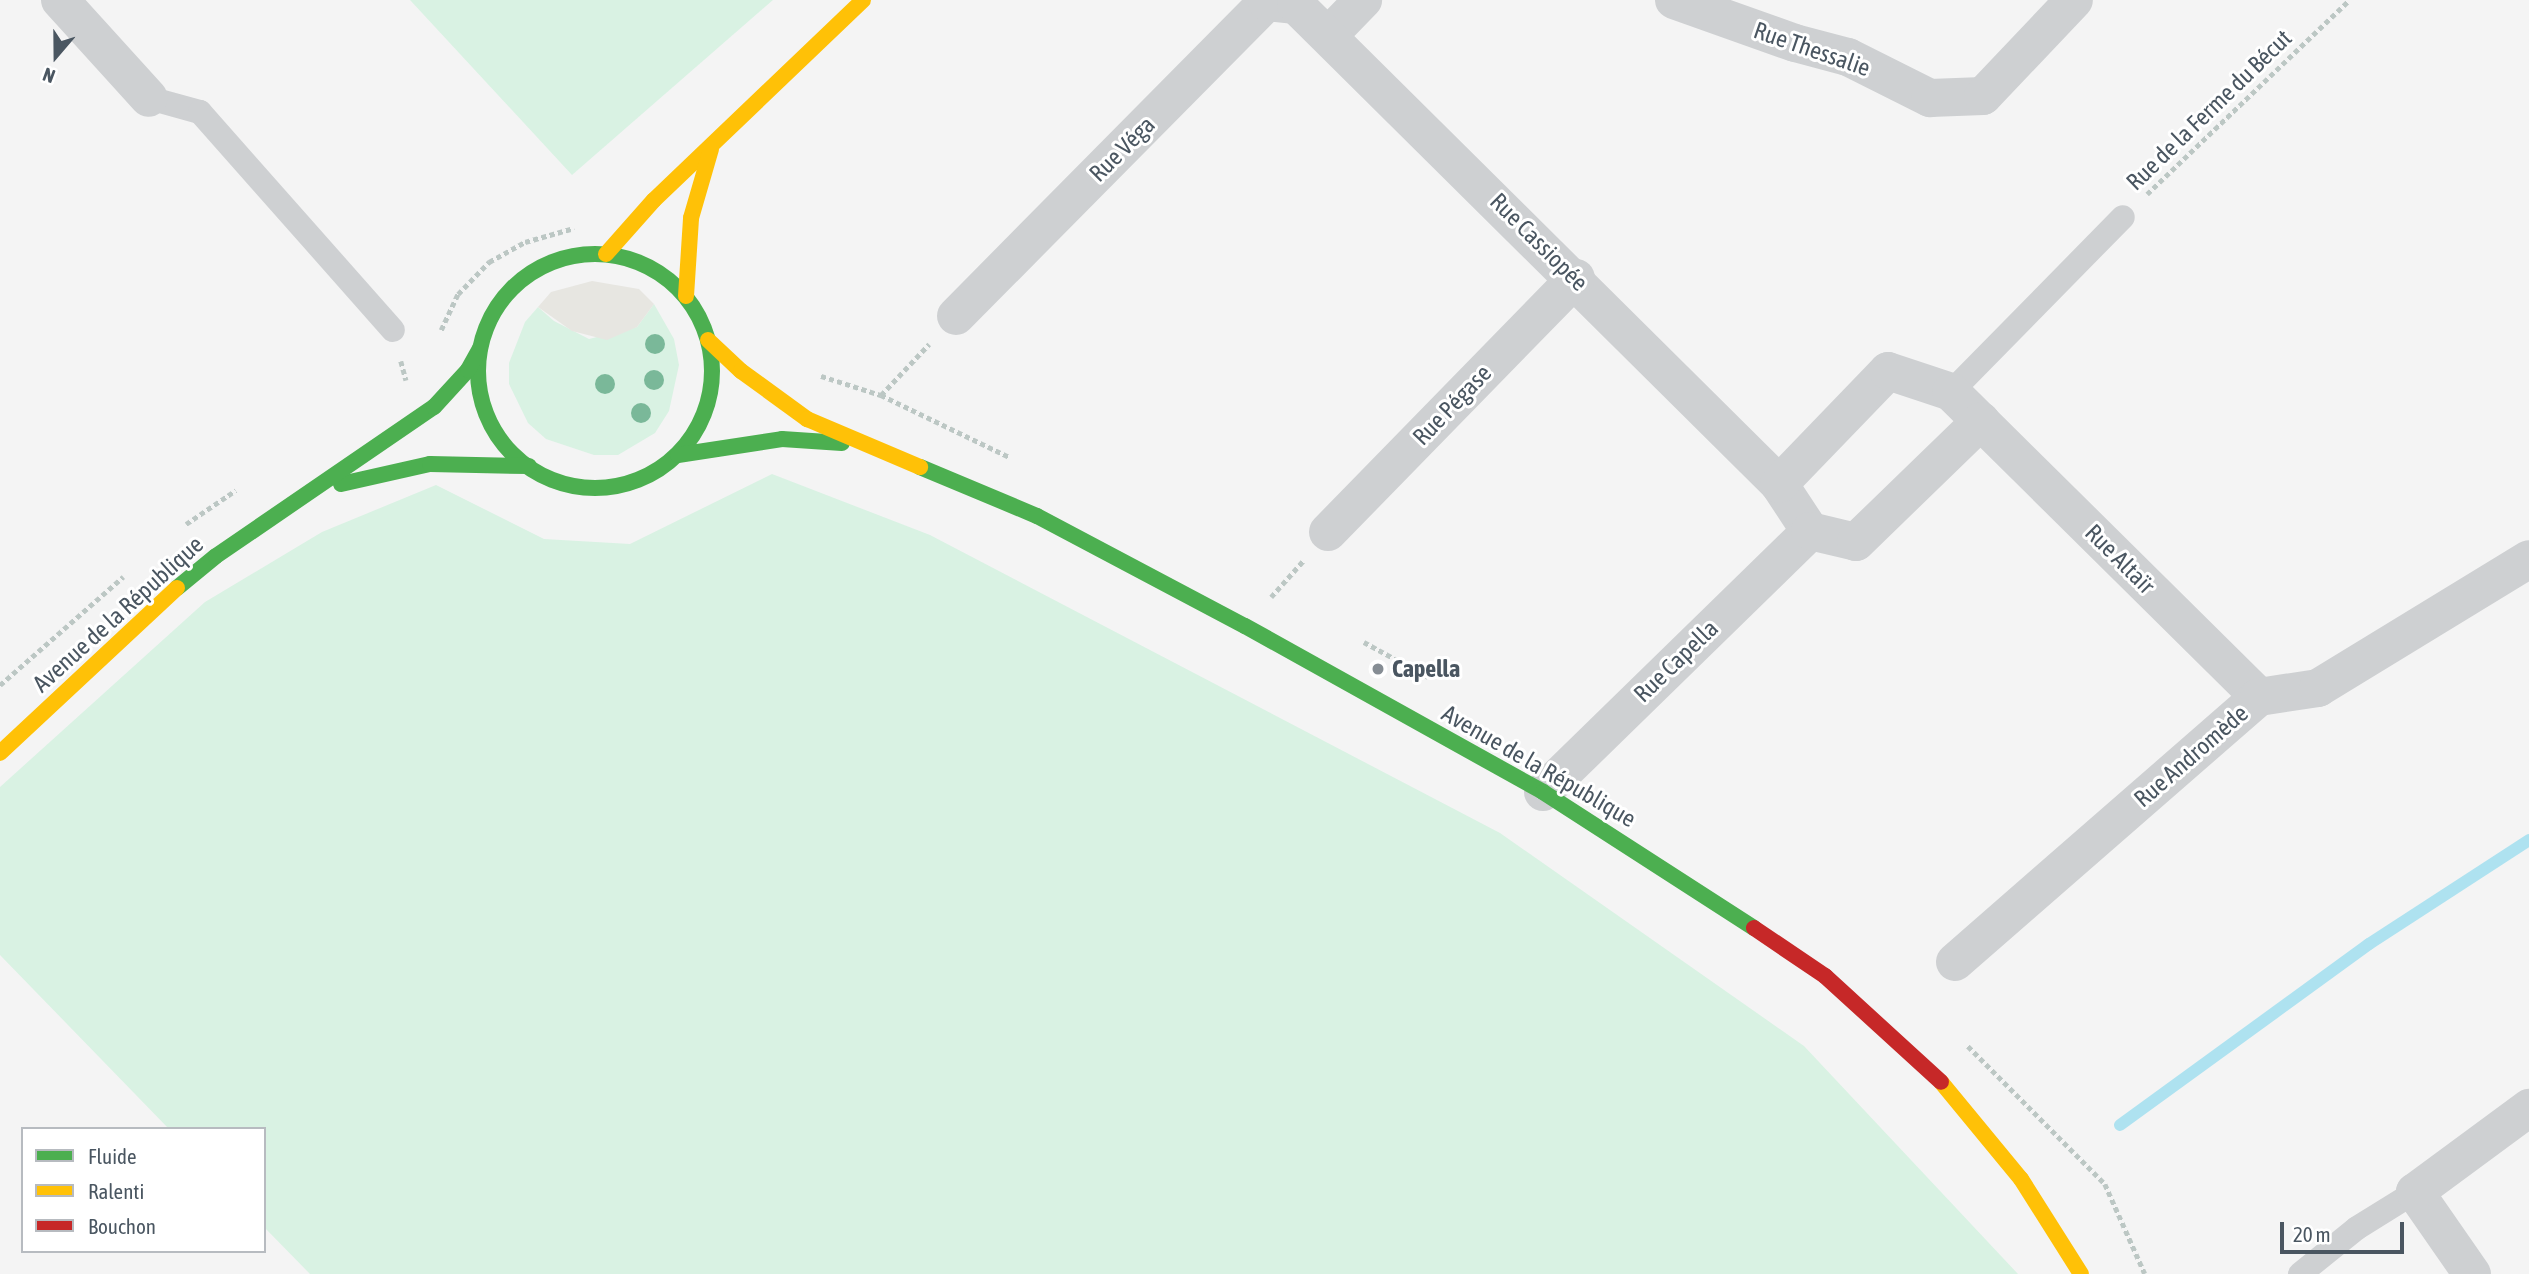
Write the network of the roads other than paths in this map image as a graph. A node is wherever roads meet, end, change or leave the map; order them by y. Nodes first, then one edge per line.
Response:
1 (60, 0) edge
2 (863, 0) edge
3 (1363, 0) edge
4 (1674, 0) edge
5 (2074, 0) edge
6 (1296, 5) joint
7 (1329, 35) junction
8 (149, 98) joint
9 (713, 144) junction
10 (2123, 217) road end
11 (607, 254) junction
12 (1576, 278) junction
13 (686, 296) junction
14 (956, 316) road end
15 (393, 330) dead end
16 (708, 340) junction
17 (480, 348) junction
18 (1951, 392) junction
19 (1981, 421) junction
20 (862, 445) junction
21 (678, 455) junction
22 (529, 466) junction
23 (1779, 484) junction
24 (309, 496) junction
25 (1810, 531) junction
26 (1328, 532) road end
27 (2529, 558) edge
28 (2259, 697) junction
29 (0, 753) edge
30 (1543, 792) junction
31 (1955, 962) dead end
32 (2529, 1108) edge
33 (2415, 1192) junction
34 (2081, 1274) edge
35 (2300, 1274) edge
36 (2472, 1274) edge

1 - 8 street
2 - 9 street
3 - 7 street
4 - 5 street, Rue Thessalie
6 - 7 street, Rue Cassiopée
6 - 14 street, Rue Véga
7 - 12 street, Rue Cassiopée
8 - 15 lane
9 - 11 street
9 - 13 street
10 - 18 lane
11 - 13 street
11 - 17 street
12 - 23 street, Rue Cassiopée
12 - 26 street, Rue Pégase
13 - 16 street
16 - 20 street, Avenue de la République
16 - 21 street
17 - 22 street
17 - 24 street, Avenue de la République
18 - 19 street
18 - 23 street
19 - 25 street
19 - 28 street, Rue Altaïr
20 - 21 street, Avenue de la République
20 - 30 street, Avenue de la République
21 - 22 street
22 - 24 street, Avenue de la République
23 - 25 street
24 - 29 street, Avenue de la République
25 - 30 street, Rue Capella
27 - 28 street, Rue Andromède
28 - 31 street, Rue Andromède
30 - 34 street, Avenue de la République
32 - 33 street
33 - 35 lane
33 - 36 street

